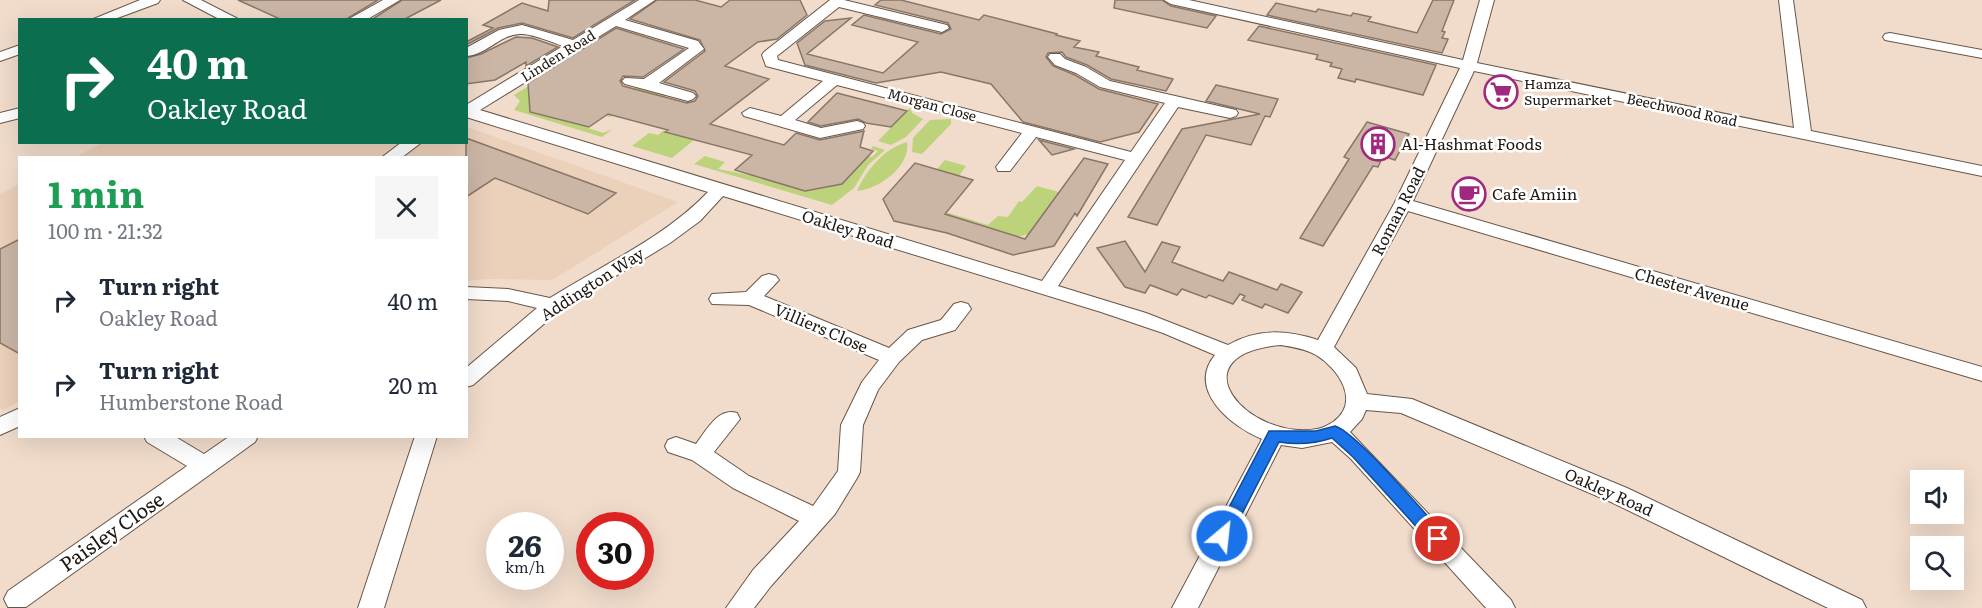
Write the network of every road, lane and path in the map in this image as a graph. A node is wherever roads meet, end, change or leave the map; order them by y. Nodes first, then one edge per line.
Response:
1 (153, 0) edge
2 (190, 0) edge
3 (393, 0) edge
4 (648, 0) edge
5 (1171, 0) edge
6 (1246, 0) edge
7 (1487, 0) edge
8 (1786, 0) edge
9 (1237, 15) junction
10 (104, 18) edge
11 (229, 18) edge
12 (358, 18) edge
13 (614, 21) junction
14 (942, 28) dead end
15 (468, 36) edge
16 (1890, 37) dead end
17 (488, 42) junction
18 (576, 45) junction
19 (18, 50) edge
20 (469, 52) dead end
21 (1982, 54) edge
22 (0, 57) edge
23 (1055, 57) dead end
24 (1469, 66) junction
25 (832, 80) junction
26 (630, 81) dead end
27 (647, 84) junction
28 (688, 96) dead end
29 (1174, 101) junction
30 (468, 110) edge
31 (468, 111) edge
32 (750, 112) dead end
33 (1230, 113) dead end
34 (18, 114) edge
35 (0, 118) edge
36 (784, 121) junction
37 (857, 126) dead end
38 (1031, 132) junction
39 (1803, 135) junction
40 (411, 144) edge
41 (392, 156) edge
42 (1136, 158) junction
43 (1004, 167) dead end
44 (1982, 171) edge
45 (719, 191) junction
46 (1403, 204) junction
47 (769, 280) dead end
48 (1046, 289) junction
49 (468, 293) edge
50 (751, 298) junction
51 (719, 300) dead end
52 (553, 305) junction
53 (961, 309) dead end
54 (1323, 350) junction
55 (1228, 353) junction
56 (892, 357) junction
57 (1982, 374) edge
58 (468, 378) edge
59 (1357, 401) junction
60 (18, 417) edge
61 (729, 419) dead end
62 (0, 427) edge
63 (1335, 431) junction
64 (1275, 435) junction
65 (158, 438) edge
66 (244, 438) edge
67 (425, 438) edge
68 (676, 446) dead end
69 (700, 454) junction
70 (205, 465) junction
71 (816, 518) junction
72 (17, 599) dead end
73 (371, 608) edge
74 (739, 608) edge
75 (1185, 608) edge
76 (1502, 608) edge
77 (1853, 608) edge

1 - 10 street
2 - 11 street
3 - 12 street
4 - 13 street, Linden Road
5 - 9 street, Beechwood Road
6 - 9 street
7 - 24 street, Roman Road
8 - 39 street
9 - 24 street, Beechwood Road
13 - 18 street, Linden Road
13 - 27 street
14 - 25 street, Morgan Close
15 - 17 street
16 - 21 street
17 - 18 street
17 - 20 street
18 - 30 street, Linden Road
19 - 22 street
23 - 29 street
24 - 39 street, Beechwood Road
24 - 46 street, Roman Road
25 - 36 street
25 - 38 street, Morgan Close
26 - 27 street
27 - 28 street
29 - 33 street
29 - 42 street
31 - 45 street, Oakley Road
32 - 36 street
34 - 35 street
36 - 37 street
38 - 42 street, Morgan Close
38 - 43 street
39 - 44 street, Beechwood Road
40 - 41 street
42 - 48 street
45 - 48 street, Oakley Road
45 - 52 street, Addington Way
46 - 54 street, Roman Road
46 - 57 street, Chester Avenue
47 - 50 street, Villiers Close
48 - 55 street, Oakley Road
49 - 52 street
50 - 51 street, Villiers Close
50 - 56 street, Villiers Close
52 - 58 street, Addington Way
53 - 56 street, Villiers Close
54 - 55 street
54 - 59 street
55 - 64 street
56 - 71 street, Villiers Close
59 - 63 street
59 - 77 street, Oakley Road
60 - 62 street
61 - 69 street
63 - 64 street
63 - 76 street
64 - 75 street
65 - 70 street
66 - 70 street, Paisley Close
67 - 73 street
68 - 69 street
69 - 71 street
70 - 72 street, Paisley Close
71 - 74 street, Villiers Close

